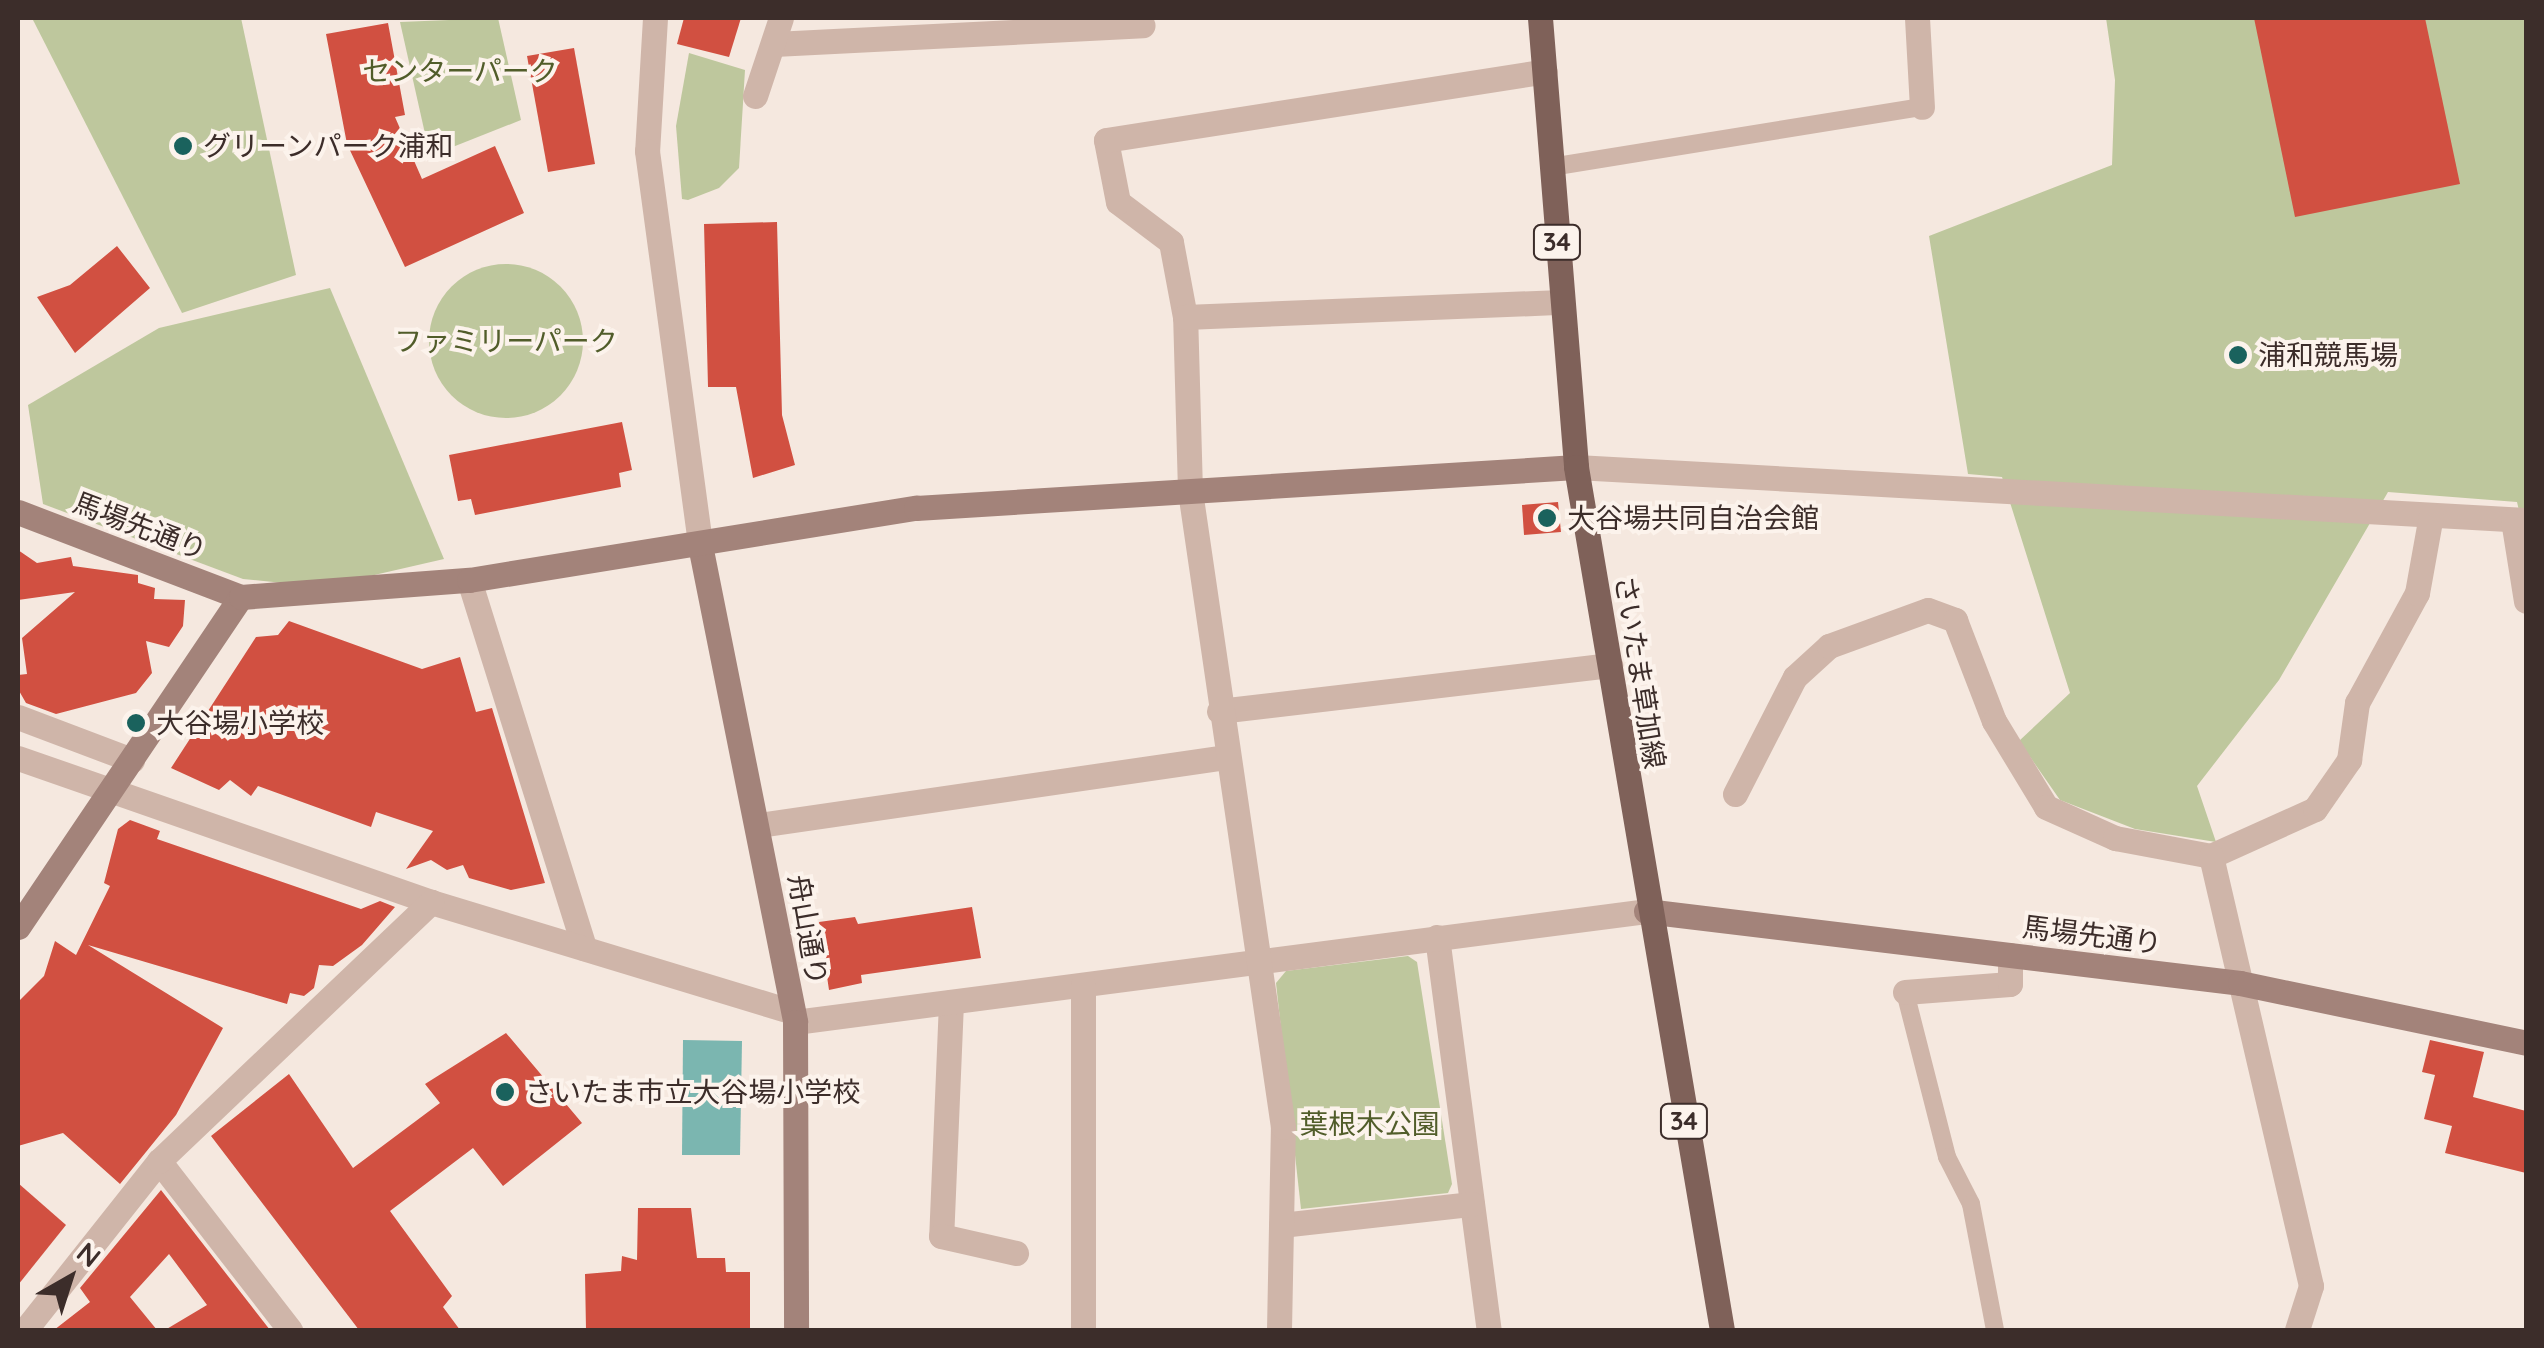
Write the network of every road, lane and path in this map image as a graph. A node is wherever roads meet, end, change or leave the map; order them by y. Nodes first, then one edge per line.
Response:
1 (655, 18) edge
2 (781, 18) edge
3 (1540, 18) edge
4 (1916, 18) edge
5 (1068, 20) edge
6 (1143, 25) dead end
7 (774, 44) junction
8 (1545, 70) junction
9 (756, 96) dead end
10 (1922, 107) joint
11 (1550, 167) junction
12 (1562, 302) junction
13 (1185, 317) junction
14 (1576, 467) junction
15 (1190, 491) junction
16 (18, 512) edge
17 (2431, 515) junction
18 (2520, 520) edge
19 (700, 545) junction
20 (469, 580) junction
21 (241, 597) junction
22 (2526, 602) edge
23 (1610, 665) junction
24 (1219, 711) junction
25 (18, 716) edge
26 (1225, 757) junction
27 (18, 758) edge
28 (132, 760) junction
29 (108, 793) junction
30 (1735, 794) dead end
31 (758, 825) junction
32 (2211, 856) junction
33 (432, 902) junction
34 (1646, 911) junction
35 (18, 928) edge
36 (1436, 937) junction
37 (584, 948) junction
38 (2010, 955) junction
39 (1258, 962) junction
40 (2240, 983) junction
41 (1083, 985) junction
42 (1905, 992) joint
43 (951, 1002) junction
44 (793, 1017) junction
45 (2526, 1043) edge
46 (160, 1160) junction
47 (1472, 1204) junction
48 (1281, 1226) junction
49 (1016, 1253) dead end
50 (25, 1330) edge
51 (290, 1330) edge
52 (796, 1330) edge
53 (1082, 1330) edge
54 (1279, 1330) edge
55 (1489, 1330) edge
56 (1712, 1330) edge
57 (1722, 1330) edge
58 (1995, 1330) edge
59 (2297, 1330) edge

1 - 19 street
2 - 7 street
3 - 8 main road, さいたま草加線 / 34
4 - 10 street
5 - 6 street
5 - 7 street
7 - 9 street
8 - 11 main road, さいたま草加線 / 34
8 - 13 street
10 - 11 lane
11 - 12 main road, さいたま草加線 / 34
12 - 13 street
12 - 14 main road, さいたま草加線 / 34
13 - 15 street
14 - 15 street
14 - 17 street
14 - 23 main road, さいたま草加線 / 34
15 - 19 street
15 - 24 street
16 - 21 street, 馬場先通り
17 - 18 street
17 - 32 street
18 - 22 street
19 - 20 street
19 - 31 street, 舟山通り
20 - 21 street
20 - 37 street
21 - 28 street
23 - 24 street
23 - 34 main road, さいたま草加線 / 34
24 - 26 street
25 - 28 street
26 - 31 street
26 - 39 street
27 - 29 street
28 - 29 street
29 - 33 street
29 - 35 street
30 - 32 street
31 - 44 street, 舟山通り
32 - 40 street
33 - 37 street
33 - 46 street
34 - 36 street
34 - 38 street, 馬場先通り
34 - 57 main road, さいたま草加線 / 34
36 - 39 street
36 - 47 street
37 - 44 street
38 - 40 street, 馬場先通り
38 - 42 street
39 - 41 street
39 - 48 street
40 - 45 street, 馬場先通り
40 - 59 street
41 - 43 street
41 - 53 street
42 - 58 lane
43 - 44 street
43 - 49 street
44 - 52 street, 舟山通り
46 - 50 street
46 - 51 street
47 - 48 street
47 - 55 street
48 - 54 street
56 - 57 street

